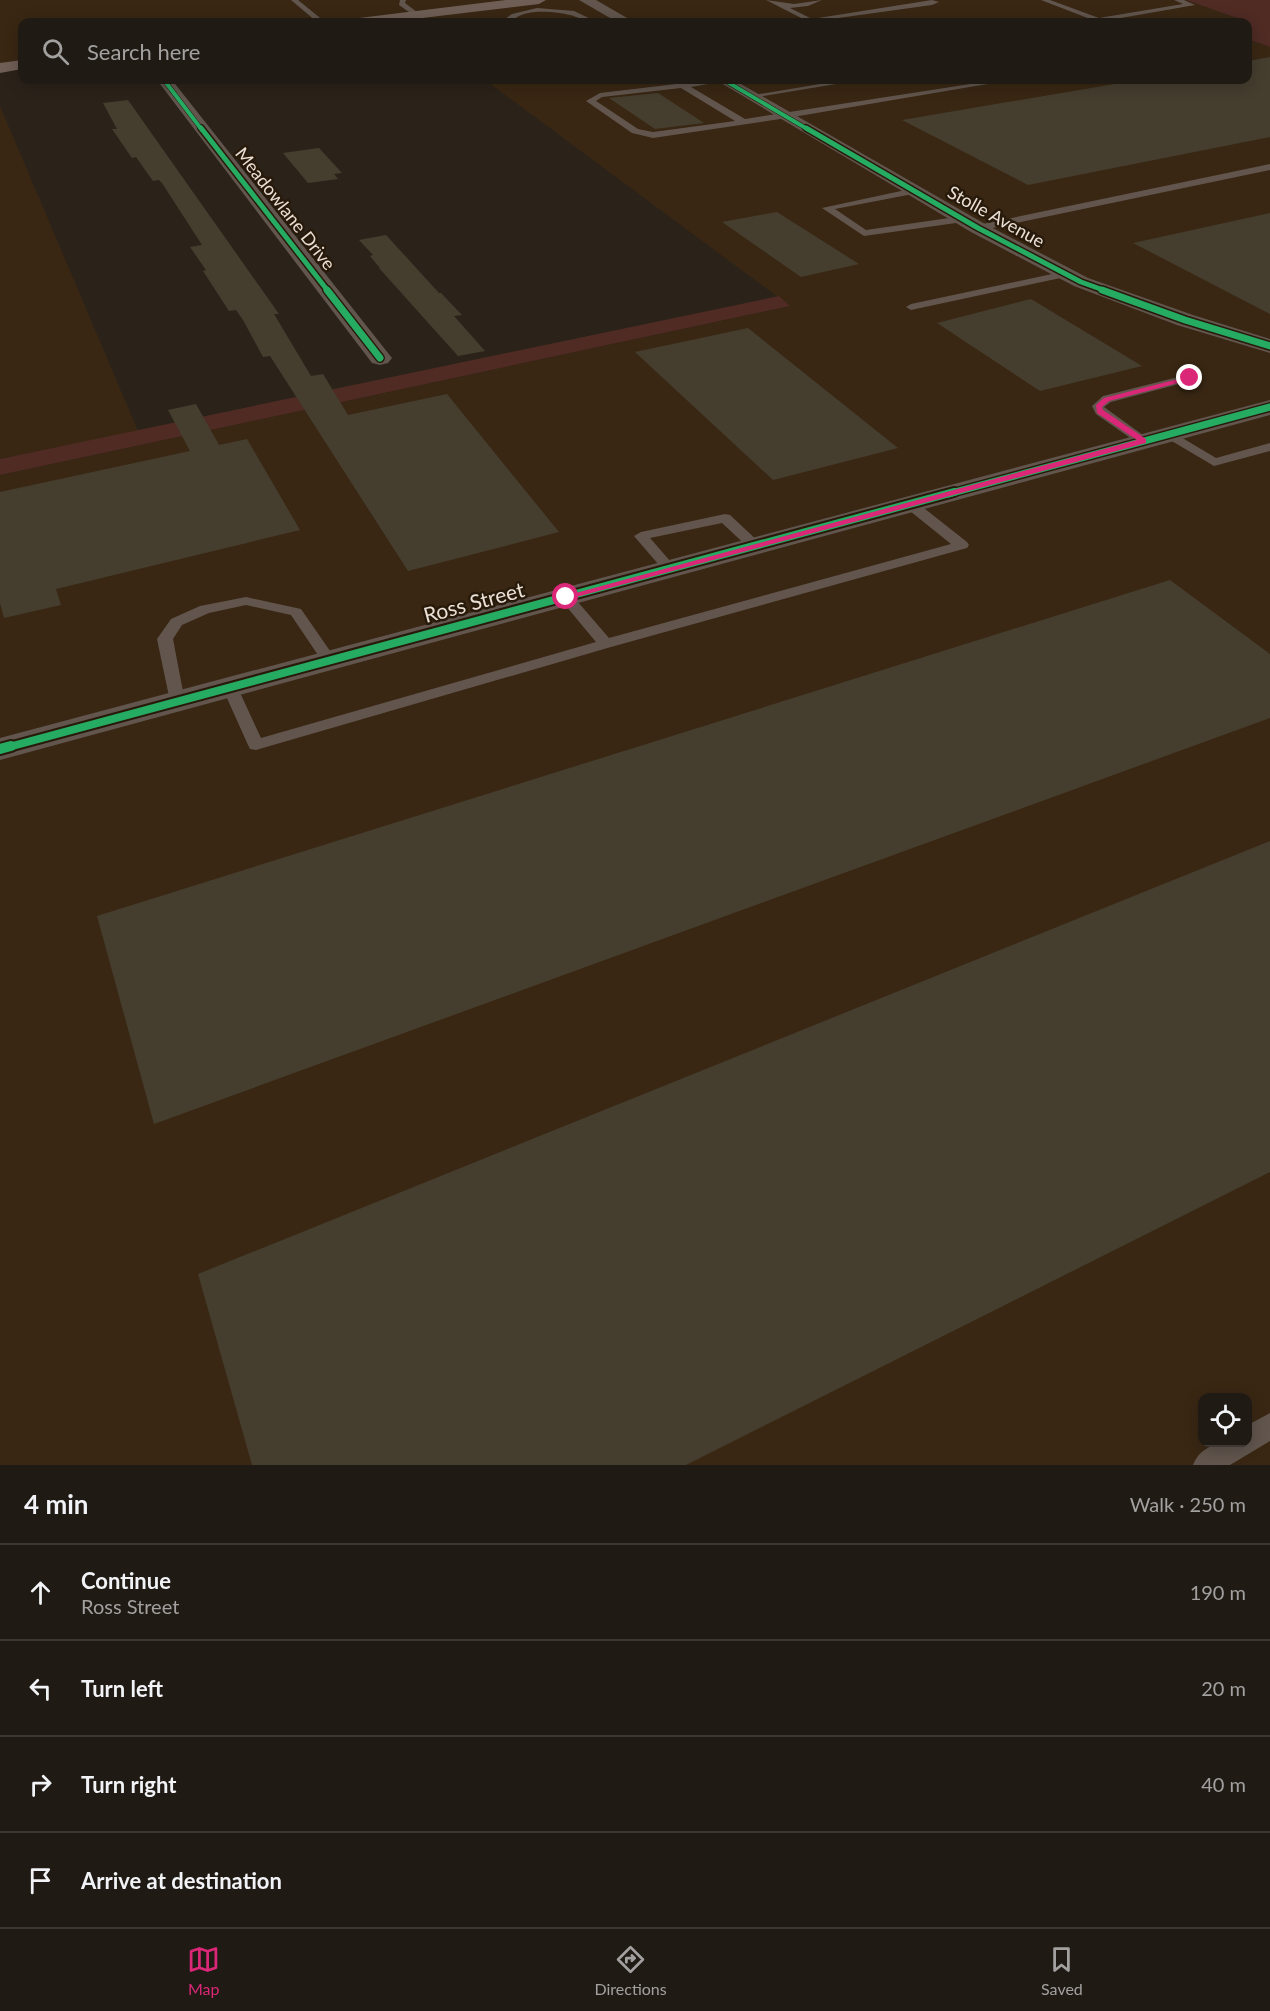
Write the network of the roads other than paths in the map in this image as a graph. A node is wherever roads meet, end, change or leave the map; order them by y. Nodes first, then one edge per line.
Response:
1 (294, 0) edge
2 (403, 0) edge
3 (539, 0) edge
4 (586, 0) edge
5 (769, 0) edge
6 (819, 0) edge
7 (935, 0) edge
8 (1044, 0) edge
9 (1177, 0) edge
10 (784, 8) junction
11 (482, 17) edge
12 (316, 18) edge
13 (421, 18) edge
14 (452, 18) edge
15 (510, 18) edge
16 (586, 18) edge
17 (619, 18) edge
18 (805, 18) edge
19 (831, 18) edge
20 (1093, 18) edge
21 (1111, 18) edge
22 (18, 66) edge
23 (0, 68) edge
24 (167, 84) edge
25 (698, 84) edge
26 (732, 84) edge
27 (790, 84) edge
28 (827, 84) edge
29 (983, 84) edge
30 (684, 86) junction
31 (798, 88) junction
32 (752, 96) junction
33 (787, 116) junction
34 (743, 122) junction
35 (1270, 167) edge
36 (915, 191) junction
37 (970, 223) junction
38 (1066, 274) junction
39 (911, 307) dead end
40 (1270, 346) edge
41 (380, 358) dead end
42 (1190, 378) dead end
43 (1270, 407) edge
44 (1156, 438) junction
45 (1270, 447) edge
46 (910, 504) junction
47 (755, 546) junction
48 (670, 569) junction
49 (566, 597) junction
50 (606, 644) junction
51 (329, 661) junction
52 (230, 687) junction
53 (177, 702) junction
54 (0, 749) edge
55 (1270, 1426) edge
56 (1252, 1437) edge
57 (1236, 1447) edge
58 (1206, 1465) edge

1 - 12 lane
2 - 13 lane
3 - 11 main road
4 - 17 street
5 - 10 lane
6 - 10 lane
7 - 19 lane
8 - 20 lane
9 - 21 lane
10 - 18 lane
11 - 14 main road
15 - 16 lane
22 - 23 main road
24 - 41 street, Meadowlane Drive
25 - 30 lane
26 - 32 street, Stolle Avenue
27 - 31 lane
28 - 31 lane
29 - 33 lane
30 - 34 lane
30 - 34 lane
31 - 32 lane
32 - 33 street, Stolle Avenue
33 - 34 lane
33 - 36 street, Stolle Avenue
35 - 37 lane
36 - 37 street, Stolle Avenue
36 - 37 lane
37 - 38 street, Stolle Avenue
38 - 39 lane
38 - 40 street, Stolle Avenue
42 - 44 lane
43 - 44 street, Ross Street
44 - 45 lane
44 - 46 street, Ross Street
46 - 47 street, Ross Street
46 - 50 lane
47 - 48 street, Ross Street
47 - 48 lane
48 - 49 street, Ross Street
49 - 50 lane
49 - 51 street, Ross Street
50 - 52 lane
51 - 52 street, Ross Street
51 - 53 lane
52 - 53 street, Ross Street
53 - 54 street, Ross Street
55 - 56 lane
57 - 58 lane

